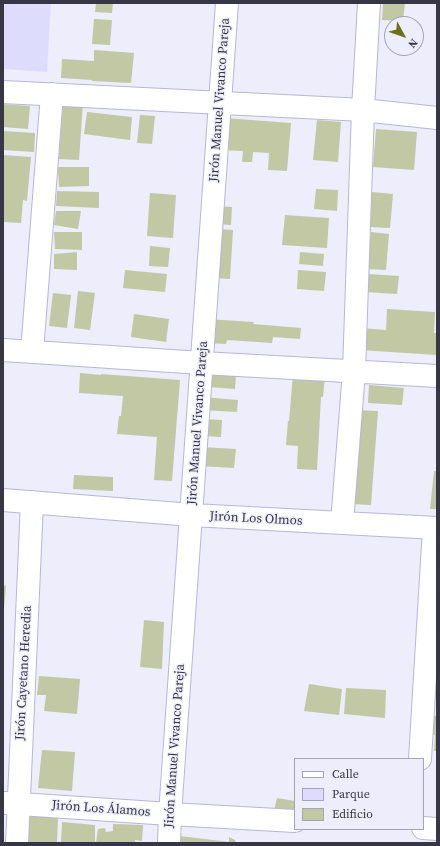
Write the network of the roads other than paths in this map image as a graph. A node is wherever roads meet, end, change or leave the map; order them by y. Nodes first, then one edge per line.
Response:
1 (227, 3) edge
2 (369, 3) edge
3 (3, 92) edge
4 (52, 94) junction
5 (220, 103) junction
6 (363, 110) junction
7 (437, 118) edge
8 (3, 350) edge
9 (32, 352) junction
10 (202, 363) junction
11 (354, 371) junction
12 (437, 376) edge
13 (3, 500) edge
14 (32, 502) junction
15 (192, 515) junction
16 (342, 523) junction
17 (436, 528) edge
18 (420, 758) edge
19 (11, 803) edge
20 (170, 814) junction
21 (294, 821) edge
22 (424, 828) edge
23 (437, 829) edge
24 (17, 843) edge
25 (169, 843) edge

1 - 5 street, Jirón Manuel Vivanco Pareja
2 - 6 street
3 - 4 street
4 - 5 street
4 - 9 street
5 - 6 street
5 - 10 street, Jirón Manuel Vivanco Pareja
6 - 7 street
6 - 11 street
8 - 9 street
9 - 10 street
10 - 11 street
10 - 15 street, Jirón Manuel Vivanco Pareja
11 - 12 street
11 - 16 street
13 - 14 street, Jirón Los Olmos
14 - 15 street, Jirón Los Olmos
14 - 19 street, Jirón Cayetano Heredia
15 - 16 street, Jirón Los Olmos
15 - 20 street, Jirón Manuel Vivanco Pareja
16 - 17 street, Jirón Los Olmos
17 - 18 street
19 - 20 street, Jirón Los Álamos
19 - 24 street, Jirón Cayetano Heredia
20 - 21 street, Jirón Los Álamos
20 - 25 street, Jirón Manuel Vivanco Pareja
22 - 23 street

